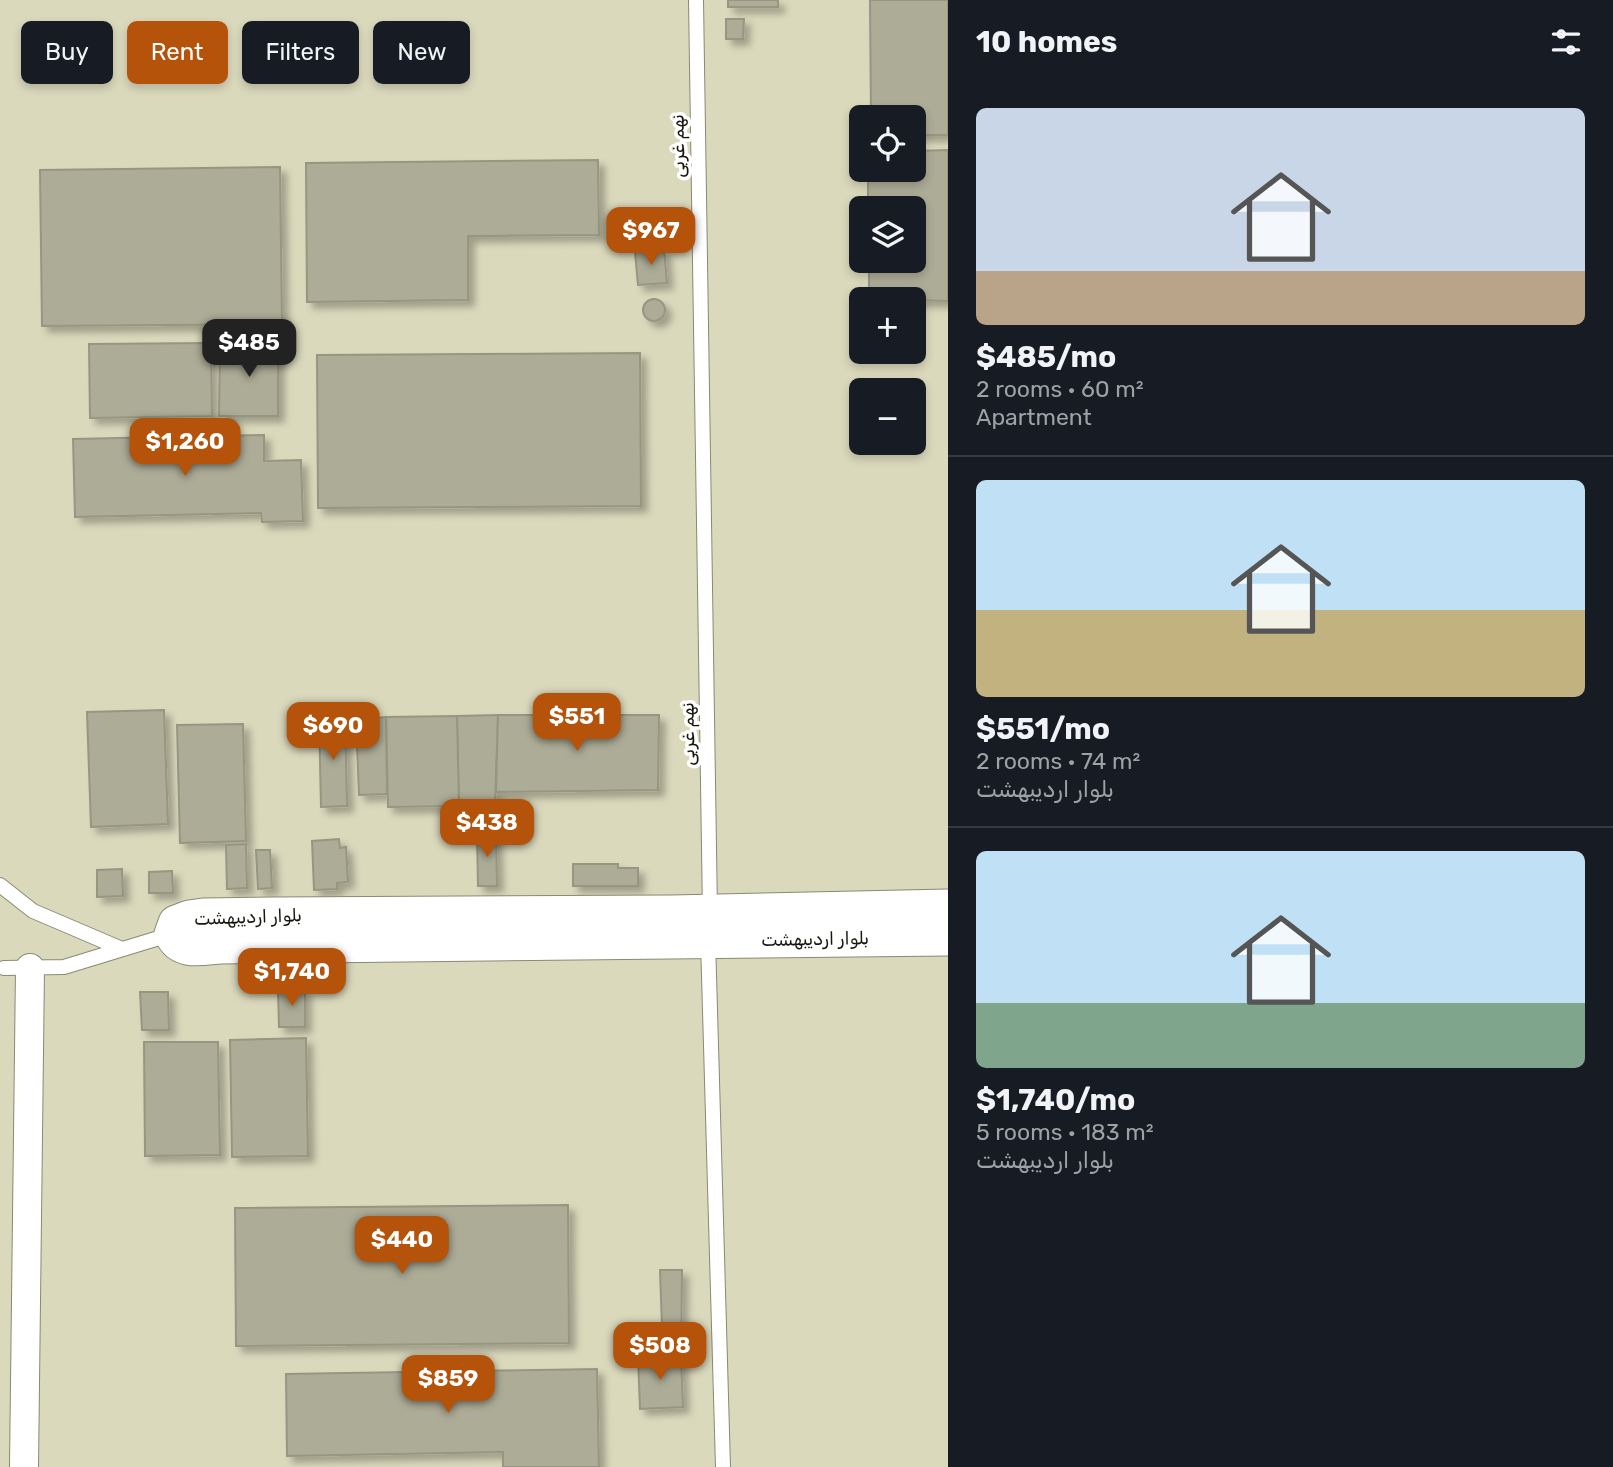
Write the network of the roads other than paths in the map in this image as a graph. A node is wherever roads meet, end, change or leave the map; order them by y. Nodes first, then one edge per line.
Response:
1 (696, 0) edge
2 (0, 885) edge
3 (948, 907) edge
4 (709, 926) junction
5 (172, 934) joint
6 (948, 938) edge
7 (122, 950) junction
8 (17, 968) joint
9 (24, 1467) edge
10 (723, 1467) edge

1 - 4 lane, نهم غربی
2 - 7 lane
3 - 4 street, بلوار اردیبهشت
4 - 5 street, بلوار اردیبهشت
4 - 6 street, بلوار اردیبهشت
4 - 10 lane, نهم غربی
5 - 7 lane
7 - 8 lane
8 - 9 street

